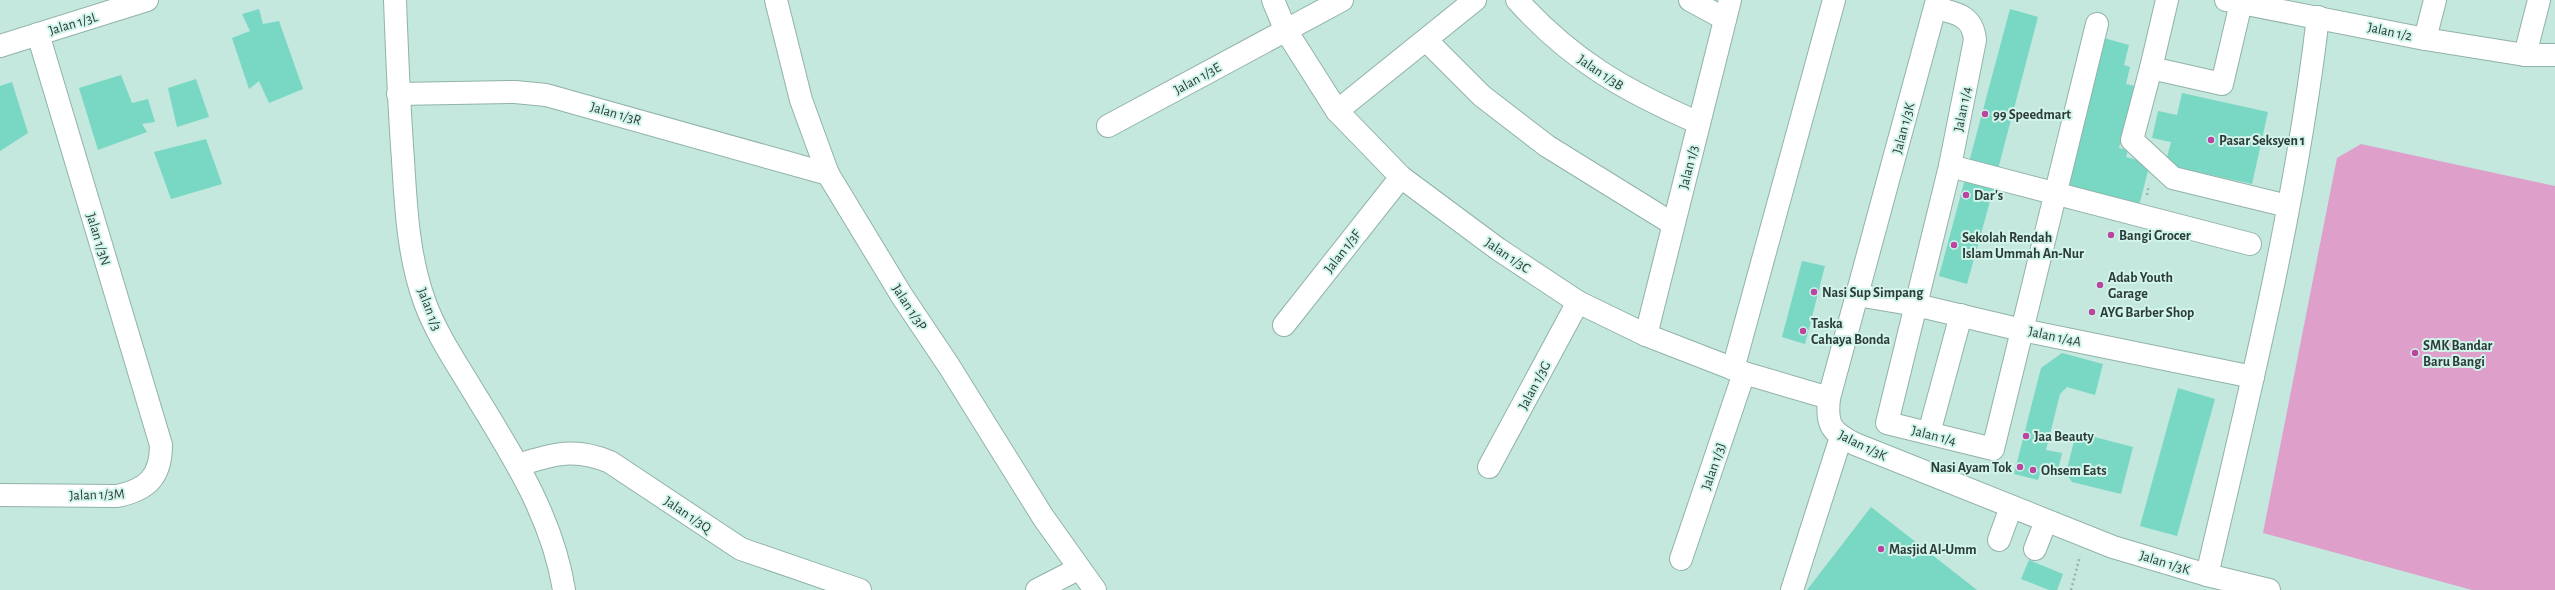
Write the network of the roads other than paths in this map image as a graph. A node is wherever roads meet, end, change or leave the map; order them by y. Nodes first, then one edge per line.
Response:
1 (147, 0) edge
2 (395, 0) edge
3 (776, 0) edge
4 (1273, 0) edge
5 (1342, 0) edge
6 (1475, 0) edge
7 (1517, 0) edge
8 (1690, 0) edge
9 (1834, 0) edge
10 (2167, 0) edge
11 (2435, 0) edge
12 (2539, 0) edge
13 (2233, 1) edge
14 (1936, 4) edge
15 (1728, 10) edge
16 (2326, 12) edge
17 (2097, 24) dead end
18 (1286, 30) junction
19 (38, 34) junction
20 (2425, 38) junction
21 (1427, 40) junction
22 (0, 46) edge
23 (2525, 55) junction
24 (2555, 55) edge
25 (2151, 68) junction
26 (398, 94) junction
27 (1337, 111) junction
28 (1699, 123) junction
29 (1108, 126) dead end
30 (1950, 166) junction
31 (828, 174) junction
32 (1401, 177) junction
33 (2055, 194) junction
34 (2288, 206) junction
35 (1673, 224) junction
36 (2250, 244) dead end
37 (1858, 295) junction
38 (1578, 302) junction
39 (1916, 305) junction
40 (1961, 315) junction
41 (1284, 325) dead end
42 (2022, 330) junction
43 (1646, 335) junction
44 (1739, 371) junction
45 (2252, 377) junction
46 (1829, 398) junction
47 (1929, 433) junction
48 (1840, 437) junction
49 (161, 445) joint
50 (518, 465) junction
51 (1489, 468) dead end
52 (0, 495) edge
53 (2011, 507) junction
54 (2046, 521) junction
55 (1998, 540) dead end
56 (2035, 549) dead end
57 (1681, 558) dead end
58 (1078, 569) junction
59 (2207, 575) junction
60 (564, 590) edge
61 (860, 590) edge
62 (1037, 590) edge
63 (1095, 590) edge
64 (1792, 590) edge
65 (2269, 590) edge

1 - 19 street, Jalan 1/3L
2 - 26 street, Jalan 1/3
3 - 31 street, Jalan 1/3P
4 - 18 street, Jalan 1/3C
5 - 18 street, Jalan 1/3E
6 - 21 street
7 - 28 street, Jalan 1/3B
8 - 15 street
9 - 44 street, Jalan 1/3J
10 - 25 street
11 - 20 street
12 - 23 street
13 - 16 street, Jalan 1/2
13 - 25 street
14 - 30 street, Jalan 1/4
14 - 37 street, Jalan 1/3K
15 - 28 street, Jalan 1/3
16 - 20 street, Jalan 1/2
16 - 34 street
17 - 33 street, Jalan 1/4
18 - 27 street, Jalan 1/3C
18 - 29 street, Jalan 1/3E
19 - 22 street, Jalan 1/3L
19 - 49 street, Jalan 1/3N
20 - 23 street, Jalan 1/2
21 - 27 street
21 - 35 street
23 - 24 street, Jalan 1/2
25 - 34 street
26 - 31 street, Jalan 1/3R
26 - 50 street, Jalan 1/3
27 - 32 street, Jalan 1/3C
28 - 35 street, Jalan 1/3
30 - 33 street
30 - 39 street, Jalan 1/4
31 - 58 street, Jalan 1/3P
32 - 38 street, Jalan 1/3C
32 - 41 street, Jalan 1/3F
33 - 36 street
33 - 42 street, Jalan 1/4
34 - 45 street
35 - 43 street, Jalan 1/3
37 - 39 street, Jalan 1/4A
37 - 46 street, Jalan 1/3K
38 - 43 street, Jalan 1/3C
38 - 51 street, Jalan 1/3G
39 - 40 street, Jalan 1/4A
39 - 47 street, Jalan 1/4
40 - 42 street, Jalan 1/4A
40 - 47 street
42 - 45 street, Jalan 1/4A
42 - 47 street, Jalan 1/4
43 - 44 street, Jalan 1/3C
44 - 46 street, Jalan 1/3C
44 - 57 street, Jalan 1/3J
45 - 59 street
46 - 48 street, Jalan 1/3K
48 - 53 street, Jalan 1/3K
48 - 64 street
49 - 52 street, Jalan 1/3M
50 - 60 street, Jalan 1/3
50 - 61 street, Jalan 1/3Q
53 - 54 street, Jalan 1/3K
53 - 55 street
54 - 56 street
54 - 59 street, Jalan 1/3K
58 - 62 street
58 - 63 street, Jalan 1/3P
59 - 65 street, Jalan 1/3K

